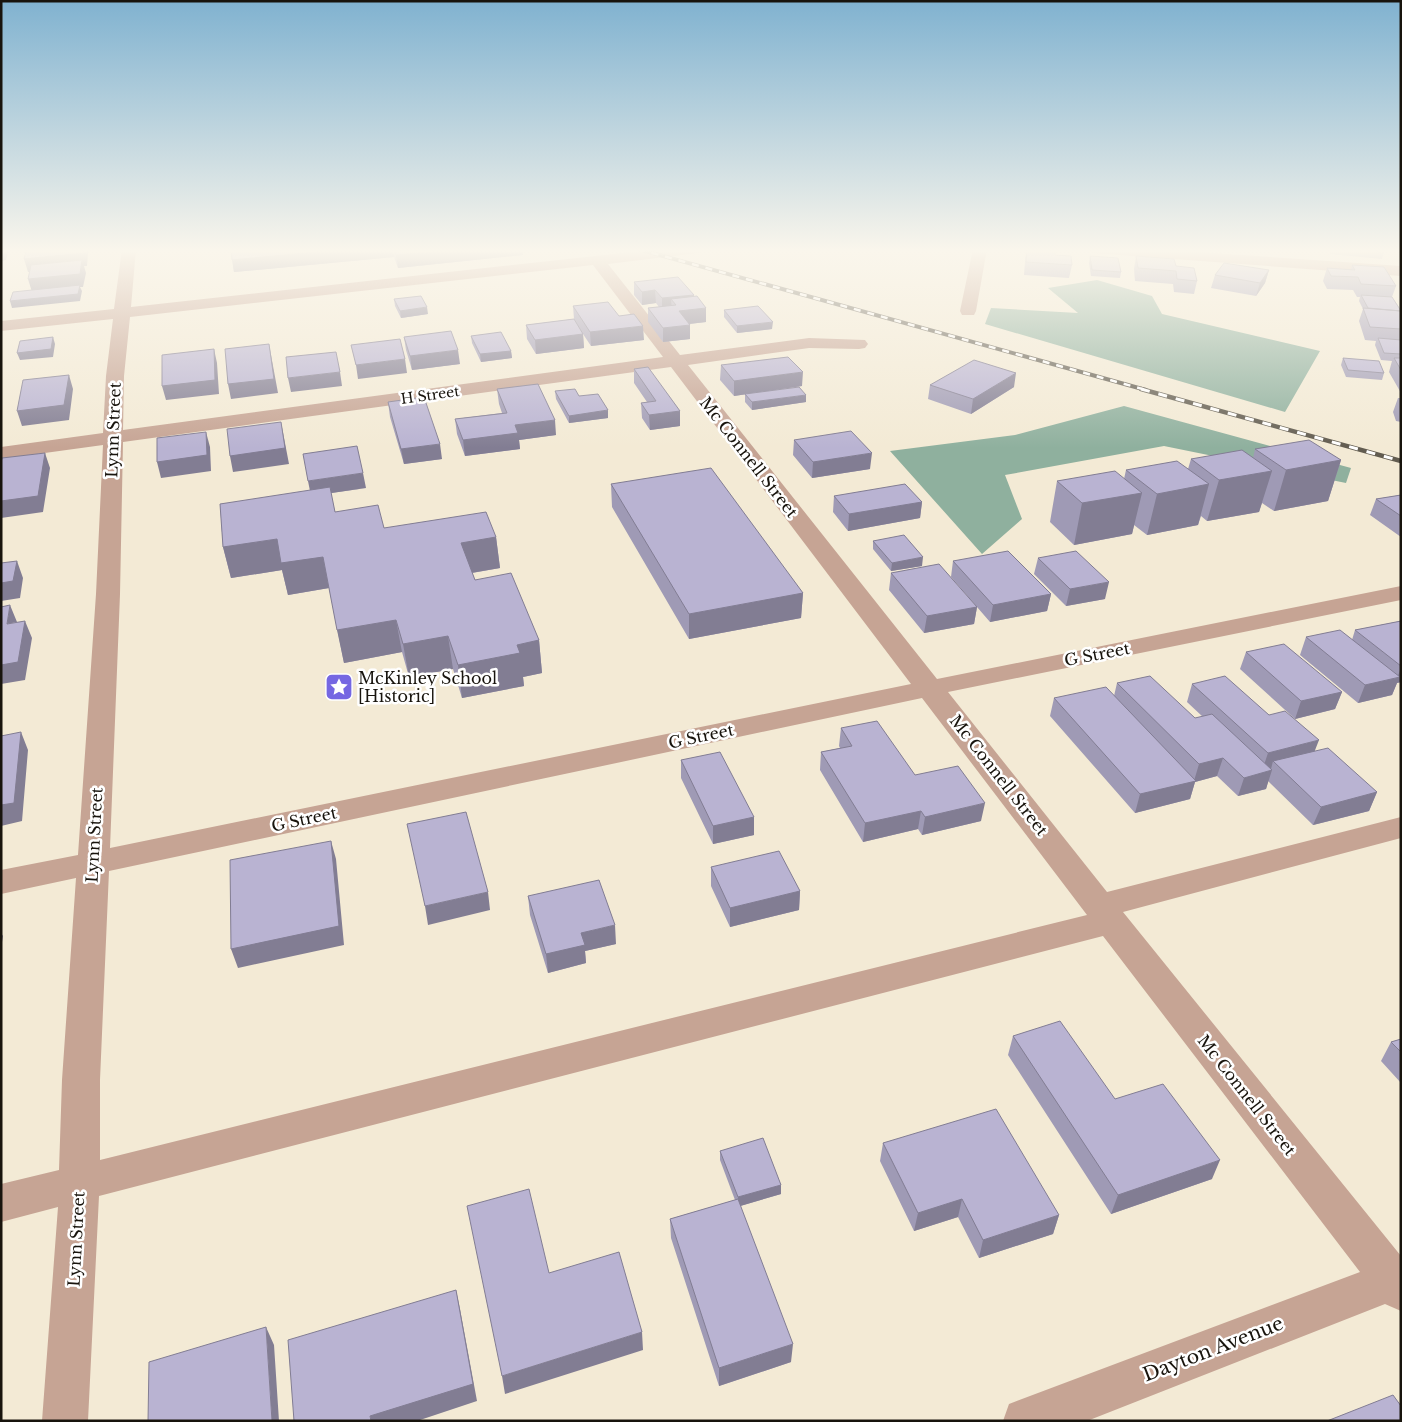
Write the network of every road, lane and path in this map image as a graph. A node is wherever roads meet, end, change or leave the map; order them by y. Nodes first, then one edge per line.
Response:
1 (100, 315) edge
2 (122, 315) edge
3 (639, 315) edge
4 (1, 326) edge
5 (859, 344) dead end
6 (674, 362) junction
7 (112, 438) junction
8 (1, 453) edge
9 (1401, 593) edge
10 (930, 688) junction
11 (1401, 828) edge
12 (92, 863) junction
13 (1, 882) edge
14 (1106, 914) junction
15 (79, 1182) junction
16 (1, 1203) edge
17 (1398, 1282) edge
18 (65, 1421) edge
19 (1026, 1421) edge

1 - 4 street
2 - 7 street, Lynn Street
3 - 6 street, Mc Connell Street
5 - 6 street, H Street
6 - 7 street, H Street
6 - 10 street, Mc Connell Street
7 - 8 street, H Street
7 - 12 street, Lynn Street
9 - 10 street, G Street
10 - 12 street, G Street
10 - 14 street, Mc Connell Street
11 - 14 street
12 - 13 street, G Street
12 - 15 street, Lynn Street
14 - 15 street
14 - 17 street, Mc Connell Street
15 - 16 street
15 - 18 street, Lynn Street
17 - 19 street, Dayton Avenue

